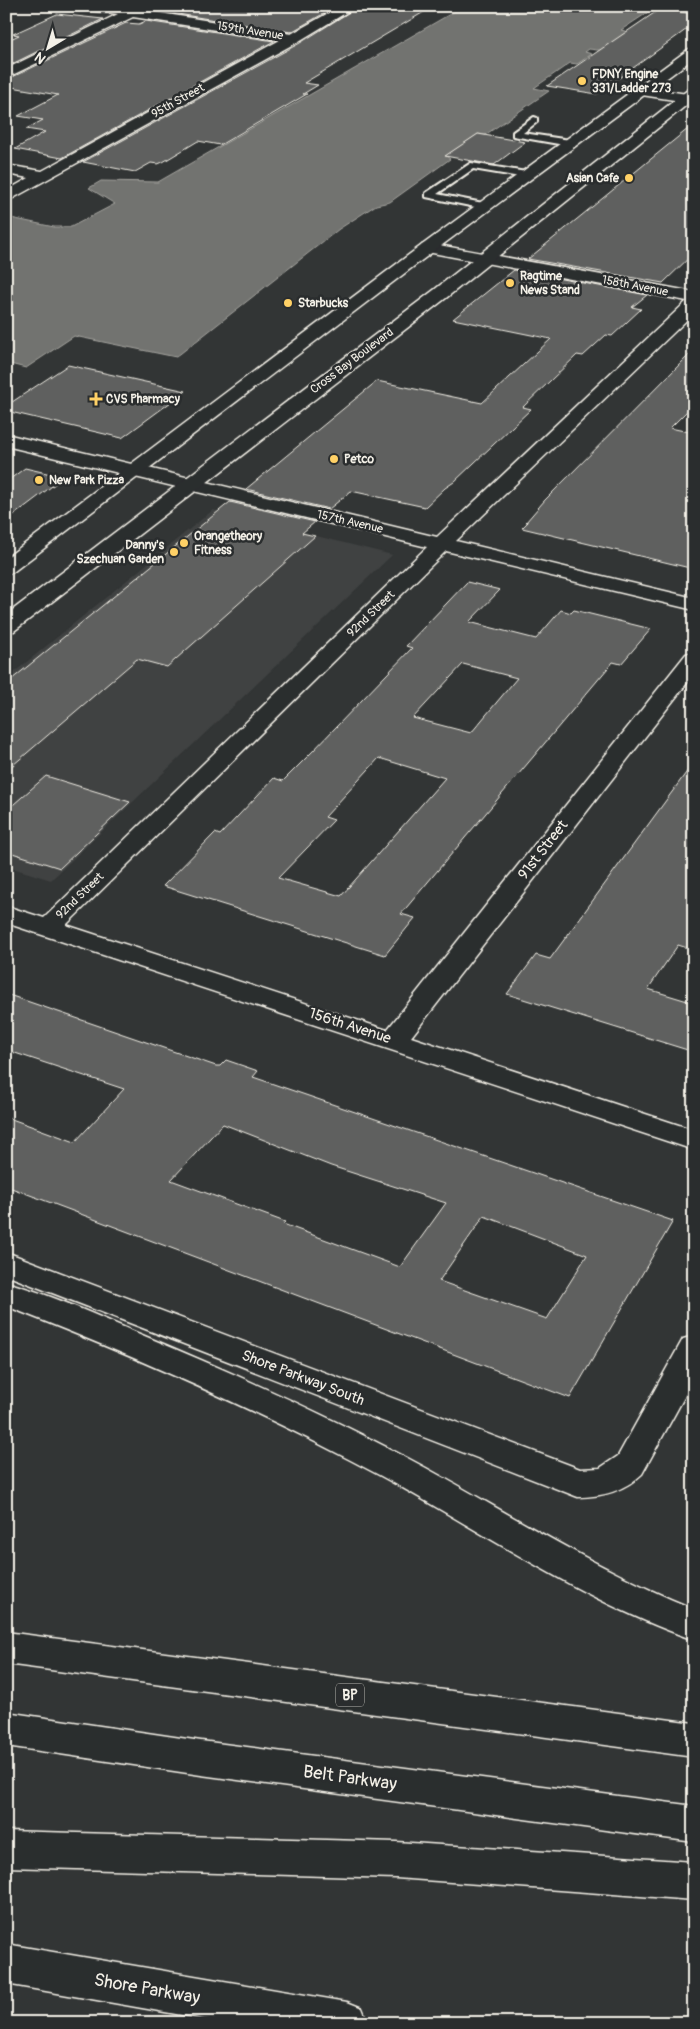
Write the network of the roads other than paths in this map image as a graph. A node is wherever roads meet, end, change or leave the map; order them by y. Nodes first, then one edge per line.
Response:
1 (89, 6) edge
2 (145, 6) edge
3 (351, 6) edge
4 (132, 13) junction
5 (294, 38) junction
6 (694, 52) edge
7 (6, 74) edge
8 (640, 91) junction
9 (691, 96) edge
10 (534, 120) dead end
11 (570, 143) junction
12 (6, 169) edge
13 (526, 175) junction
14 (43, 176) junction
15 (6, 197) edge
16 (485, 206) junction
17 (428, 248) junction
18 (483, 258) junction
19 (694, 297) edge
20 (694, 303) edge
21 (6, 440) edge
22 (190, 484) junction
23 (139, 487) junction
24 (442, 544) junction
25 (6, 568) edge
26 (6, 604) edge
27 (694, 604) edge
28 (6, 626) edge
29 (694, 659) edge
30 (6, 914) edge
31 (49, 927) junction
32 (393, 1041) junction
33 (694, 1140) edge
34 (6, 1263) edge
35 (6, 1293) edge
36 (694, 1348) edge
37 (694, 1625) edge
38 (6, 1648) edge
39 (6, 1728) edge
40 (694, 1740) edge
41 (694, 1824) edge
42 (6, 1849) edge
43 (694, 1881) edge
44 (6, 1964) edge
45 (347, 2023) edge

1 - 4 main road, 159th Avenue
2 - 4 main road
3 - 5 main road, 95th Street
4 - 5 main road, 159th Avenue
4 - 7 main road
5 - 14 main road, 95th Street
6 - 8 main road
8 - 9 main road
8 - 11 main road
9 - 18 main road, Cross Bay Boulevard
10 - 11 lane
11 - 13 main road
12 - 14 main road
13 - 16 main road
13 - 16 lane
14 - 15 main road, 95th Street
16 - 17 main road
17 - 18 main road, 158th Avenue
17 - 23 main road
18 - 19 main road, 158th Avenue
18 - 22 main road, Cross Bay Boulevard
20 - 24 main road, 92nd Street
21 - 23 main road, 157th Avenue
22 - 23 main road, 157th Avenue
22 - 24 main road, 157th Avenue
22 - 28 main road, Cross Bay Boulevard
23 - 25 main road
23 - 26 main road
24 - 27 main road, 157th Avenue
24 - 31 main road, 92nd Street
29 - 32 main road, 91st Street
30 - 31 main road, 156th Avenue
31 - 32 main road, 156th Avenue
32 - 33 main road, 156th Avenue
34 - 36 main road, Shore Parkway South
35 - 37 main road
38 - 40 main road, BP
39 - 41 main road, Belt Parkway
42 - 43 main road
44 - 45 main road, Shore Parkway

